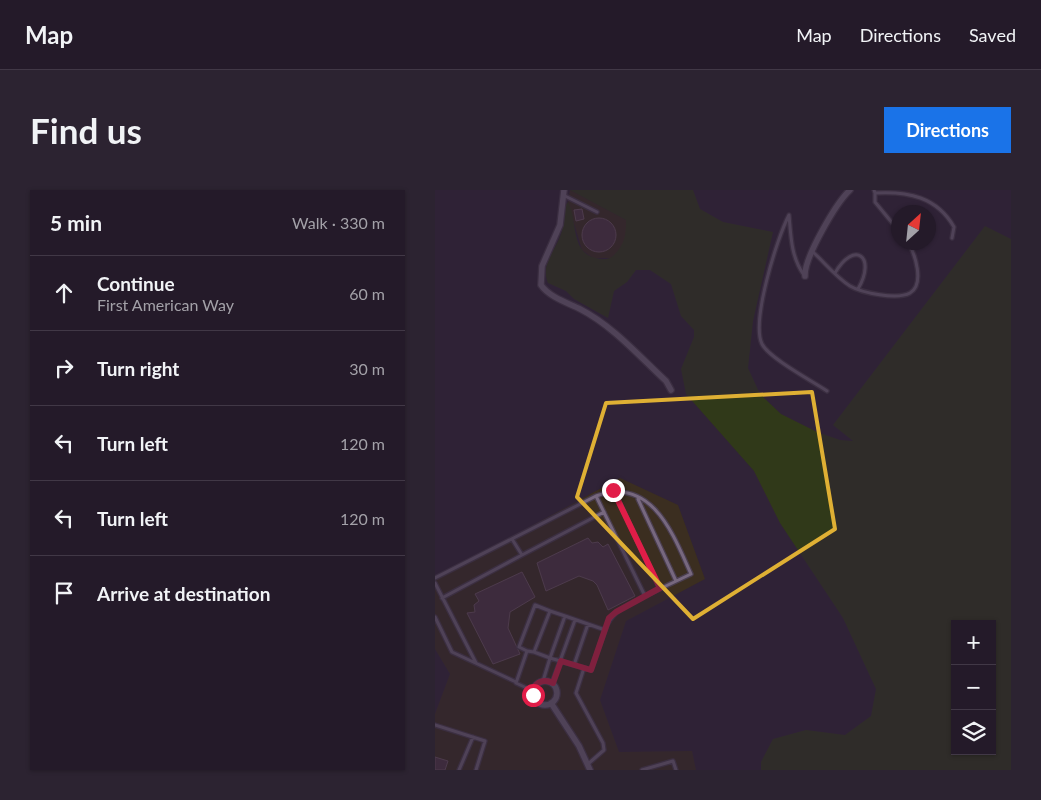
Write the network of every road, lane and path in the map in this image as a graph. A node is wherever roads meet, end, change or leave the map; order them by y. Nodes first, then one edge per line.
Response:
1 (851, 190) edge
2 (563, 192) edge
3 (874, 192) edge
4 (597, 212) dead end
5 (891, 221) edge
6 (952, 238) dead end
7 (911, 250) edge
8 (812, 252) junction
9 (835, 273) junction
10 (805, 276) joint
11 (858, 289) junction
12 (671, 390) dead end
13 (827, 391) dead end
14 (613, 490) junction
15 (596, 496) junction
16 (637, 498) junction
17 (604, 512) junction
18 (512, 538) junction
19 (522, 555) junction
20 (435, 578) edge
21 (676, 581) junction
22 (435, 583) edge
23 (660, 588) junction
24 (645, 596) junction
25 (442, 598) junction
26 (550, 611) junction
27 (565, 616) junction
28 (435, 617) edge
29 (575, 620) junction
30 (587, 624) junction
31 (605, 630) junction
32 (527, 651) junction
33 (534, 652) junction
34 (550, 658) junction
35 (561, 661) junction
36 (476, 664) junction
37 (574, 665) junction
38 (584, 668) junction
39 (543, 681) junction
40 (516, 683) junction
41 (553, 683) junction
42 (533, 691) junction
43 (551, 703) junction
44 (435, 725) edge
45 (473, 737) junction
46 (589, 767) edge
47 (459, 770) edge
48 (475, 770) edge
49 (643, 770) edge
50 (676, 770) edge

1 - 8 street
2 - 4 lane
2 - 12 street
3 - 5 lane
3 - 6 lane
7 - 11 lane
8 - 9 lane
8 - 10 street
9 - 11 lane
9 - 11 lane
10 - 13 lane
14 - 15 lane
14 - 16 lane
14 - 23 lane
15 - 17 lane
15 - 18 lane
16 - 21 lane
16 - 21 lane
17 - 19 lane
17 - 24 lane
18 - 19 lane
18 - 20 lane
19 - 25 lane
21 - 23 lane
22 - 25 lane
23 - 24 lane
24 - 31 lane
25 - 36 lane
26 - 27 lane
26 - 32 lane
26 - 33 lane
27 - 29 lane
27 - 34 lane
28 - 36 lane
29 - 30 lane
29 - 35 lane
30 - 31 lane
30 - 37 lane
31 - 38 lane
32 - 33 lane
32 - 40 lane
33 - 34 lane
34 - 35 lane
34 - 39 lane
35 - 37 lane
35 - 41 lane
36 - 40 lane
37 - 38 lane
38 - 46 lane
39 - 41 street
39 - 42 street
40 - 42 lane
41 - 43 street
42 - 43 street
43 - 46 street
44 - 45 lane
45 - 47 lane
45 - 48 lane
49 - 50 lane

